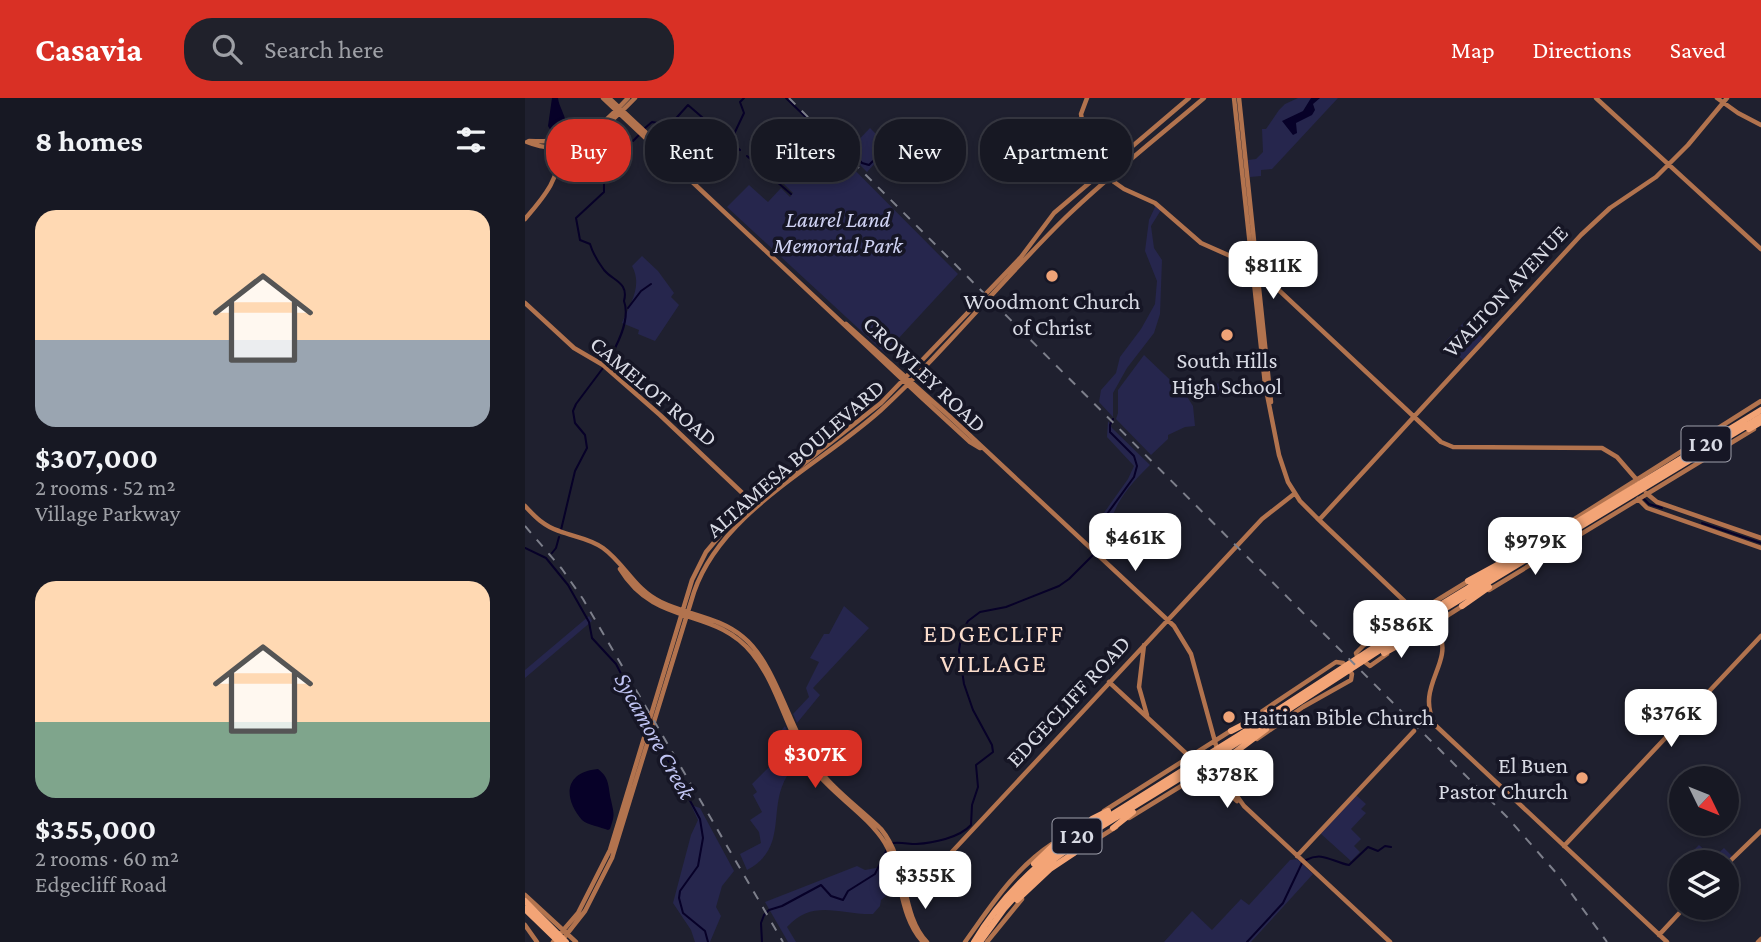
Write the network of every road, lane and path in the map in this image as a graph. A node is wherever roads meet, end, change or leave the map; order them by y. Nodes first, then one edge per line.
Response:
1 (603, 98) edge
2 (635, 98) edge
3 (1087, 98) edge
4 (1189, 98) edge
5 (1204, 98) edge
6 (1237, 98) edge
7 (1596, 98) edge
8 (1717, 98) edge
9 (1724, 100) edge
10 (610, 102) edge
11 (627, 102) edge
12 (619, 111) junction
13 (611, 119) joint
14 (628, 119) joint
15 (1081, 119) edge
16 (631, 122) edge
17 (1761, 125) edge
18 (526, 141) edge
19 (546, 143) edge
20 (1133, 146) joint
21 (1139, 153) junction
22 (1132, 158) edge
23 (1670, 163) junction
24 (553, 182) edge
25 (1097, 182) edge
26 (1104, 182) edge
27 (1114, 182) edge
28 (525, 219) edge
29 (1252, 228) junction
30 (1252, 245) junction
31 (1761, 249) edge
32 (1235, 257) junction
33 (1255, 268) junction
34 (1266, 278) junction
35 (1258, 281) junction
36 (989, 293) junction
37 (525, 303) edge
38 (846, 324) junction
39 (859, 340) junction
40 (867, 341) junction
41 (906, 380) junction
42 (1761, 405) edge
43 (1271, 406) junction
44 (1414, 416) junction
45 (1761, 421) edge
46 (1697, 453) junction
47 (1624, 467) junction
48 (1637, 480) junction
49 (1631, 484) junction
50 (1294, 494) junction
51 (1647, 494) junction
52 (1627, 496) junction
53 (1638, 499) junction
54 (525, 506) edge
55 (756, 506) junction
56 (1319, 520) junction
57 (1560, 533) junction
58 (1761, 538) edge
59 (1761, 548) edge
60 (1538, 553) junction
61 (1468, 581) junction
62 (1406, 601) junction
63 (686, 602) junction
64 (1462, 606) junction
65 (675, 610) junction
66 (1420, 613) junction
67 (685, 614) junction
68 (695, 619) junction
69 (1407, 619) junction
70 (1167, 620) junction
71 (1434, 622) junction
72 (682, 624) junction
73 (732, 631) junction
74 (1438, 632) junction
75 (1761, 636) edge
76 (1413, 637) junction
77 (1449, 642) dead end
78 (1144, 643) junction
79 (1365, 657) junction
80 (1338, 672) junction
81 (1109, 682) junction
82 (1304, 693) junction
83 (1149, 719) junction
84 (1211, 725) junction
85 (1414, 731) dead end
86 (1216, 741) junction
87 (1230, 744) junction
88 (1190, 757) junction
89 (1182, 761) junction
90 (1221, 762) junction
91 (1205, 771) junction
92 (1225, 774) junction
93 (1186, 775) junction
94 (1168, 779) junction
95 (1218, 782) junction
96 (1231, 787) junction
97 (1223, 788) junction
98 (1240, 803) junction
99 (1092, 819) junction
100 (1113, 828) joint
101 (1761, 831) edge
102 (1060, 839) junction
103 (1563, 845) junction
104 (1739, 852) edge
105 (1075, 853) junction
106 (1297, 856) junction
107 (896, 860) junction
108 (904, 879) junction
109 (915, 885) junction
110 (895, 894) dead end
111 (905, 894) junction
112 (525, 895) edge
113 (525, 901) edge
114 (997, 907) junction
115 (525, 909) edge
116 (997, 918) junction
117 (1673, 920) edge
118 (525, 925) edge
119 (572, 926) junction
120 (553, 929) junction
121 (566, 932) junction
122 (1659, 935) junction
123 (538, 942) edge
124 (547, 942) edge
125 (553, 942) edge
126 (568, 942) edge
127 (925, 942) edge
128 (965, 942) edge
129 (974, 942) edge
130 (980, 942) edge
131 (987, 942) edge
132 (1391, 942) edge
133 (1667, 942) edge

1 - 10 main road, CROWLEY ROAD
2 - 11 main road
3 - 15 main road
4 - 20 main road, ALTAMESA BOULEVARD
5 - 21 main road, ALTAMESA BOULEVARD
6 - 29 main road
7 - 23 main road
8 - 9 main road
9 - 17 main road
9 - 23 main road, WALTON AVENUE
10 - 11 main road
10 - 12 main road, CROWLEY ROAD
10 - 13 main road
11 - 12 main road
11 - 14 main road
12 - 13 main road
12 - 14 main road, CROWLEY ROAD
16 - 38 main road, CROWLEY ROAD
18 - 19 main road
20 - 21 main road
21 - 22 main road, ALTAMESA BOULEVARD
23 - 31 main road
23 - 44 main road, WALTON AVENUE
24 - 28 main road
25 - 36 main road, ALTAMESA BOULEVARD
26 - 36 main road, ALTAMESA BOULEVARD
27 - 32 main road
29 - 30 main road
29 - 33 main road
30 - 32 main road
30 - 33 main road
32 - 33 main road
33 - 34 main road
33 - 35 main road
33 - 43 main road
34 - 35 main road
34 - 44 main road
35 - 43 main road
36 - 41 main road, ALTAMESA BOULEVARD
37 - 55 main road, CAMELOT ROAD
38 - 39 main road, CROWLEY ROAD
38 - 40 main road, CROWLEY ROAD
39 - 40 main road
39 - 41 main road, CROWLEY ROAD
40 - 41 main road, CROWLEY ROAD
41 - 55 main road, ALTAMESA BOULEVARD
41 - 70 main road, CROWLEY ROAD
42 - 46 highway
42 - 48 main road
43 - 50 main road
44 - 47 main road
44 - 56 main road, WALTON AVENUE
45 - 46 highway
45 - 51 main road
46 - 52 highway, I 20
47 - 48 main road
47 - 49 main road
48 - 49 main road
48 - 51 main road
49 - 53 main road
49 - 61 main road
50 - 56 main road
50 - 70 main road, EDGECLIFF ROAD
51 - 53 main road
51 - 58 main road
52 - 57 highway, I 20
52 - 60 highway, I 20
53 - 59 main road
53 - 64 main road
54 - 65 main road
55 - 63 main road, ALTAMESA BOULEVARD
55 - 67 main road, ALTAMESA BOULEVARD
56 - 62 main road
57 - 61 highway
57 - 79 highway, I 20
60 - 64 highway
60 - 79 highway, I 20
61 - 66 main road
62 - 66 main road
62 - 69 main road
63 - 65 main road
63 - 67 main road, ALTAMESA BOULEVARD
64 - 71 main road
65 - 67 main road
65 - 72 main road
66 - 69 main road
66 - 71 main road
67 - 68 main road
67 - 72 main road, ALTAMESA BOULEVARD
67 - 73 main road
68 - 72 main road
68 - 73 main road
69 - 76 main road
69 - 79 highway
70 - 78 main road, EDGECLIFF ROAD
70 - 84 main road, CROWLEY ROAD
71 - 74 main road
71 - 74 main road
71 - 76 main road
72 - 119 main road, ALTAMESA BOULEVARD
73 - 107 main road
74 - 77 main road
74 - 103 main road
75 - 103 main road
76 - 79 highway
78 - 81 main road, EDGECLIFF ROAD
78 - 83 main road
79 - 80 highway
79 - 80 highway
80 - 82 highway, I 20
80 - 87 highway
81 - 83 main road
81 - 109 main road, EDGECLIFF ROAD
82 - 87 highway, I 20
82 - 87 highway
83 - 88 main road
84 - 86 main road, CROWLEY ROAD
84 - 87 main road
85 - 106 main road
86 - 87 main road
86 - 88 main road
86 - 90 main road, CROWLEY ROAD
87 - 87 main road
87 - 90 main road
87 - 92 main road
87 - 93 highway, I 20
88 - 89 main road
88 - 91 main road
89 - 93 main road
89 - 99 main road
90 - 91 main road
90 - 92 main road, CROWLEY ROAD
91 - 93 main road
91 - 95 main road
92 - 96 main road, CROWLEY ROAD
93 - 94 highway, I 20
93 - 100 highway
93 - 116 highway, I 20
94 - 99 highway
94 - 114 highway, I 20
95 - 96 main road
95 - 97 main road
96 - 97 main road
96 - 98 main road, CROWLEY ROAD
97 - 98 main road
98 - 106 main road
99 - 102 main road
100 - 105 main road
101 - 104 main road
102 - 114 highway
102 - 128 main road
103 - 122 main road
105 - 116 highway
105 - 131 main road
106 - 132 main road
107 - 108 main road
107 - 111 main road
108 - 109 main road
108 - 111 main road
109 - 111 main road
110 - 111 main road
111 - 127 main road
112 - 120 main road
113 - 120 highway
114 - 129 highway, I 20
115 - 120 highway
116 - 130 highway, I 20
117 - 122 main road
118 - 123 main road
119 - 120 main road
119 - 121 main road, ALTAMESA BOULEVARD
119 - 126 main road
120 - 121 main road
120 - 124 main road
120 - 126 highway
121 - 125 main road
121 - 126 main road
121 - 126 main road, ALTAMESA BOULEVARD
122 - 133 main road

